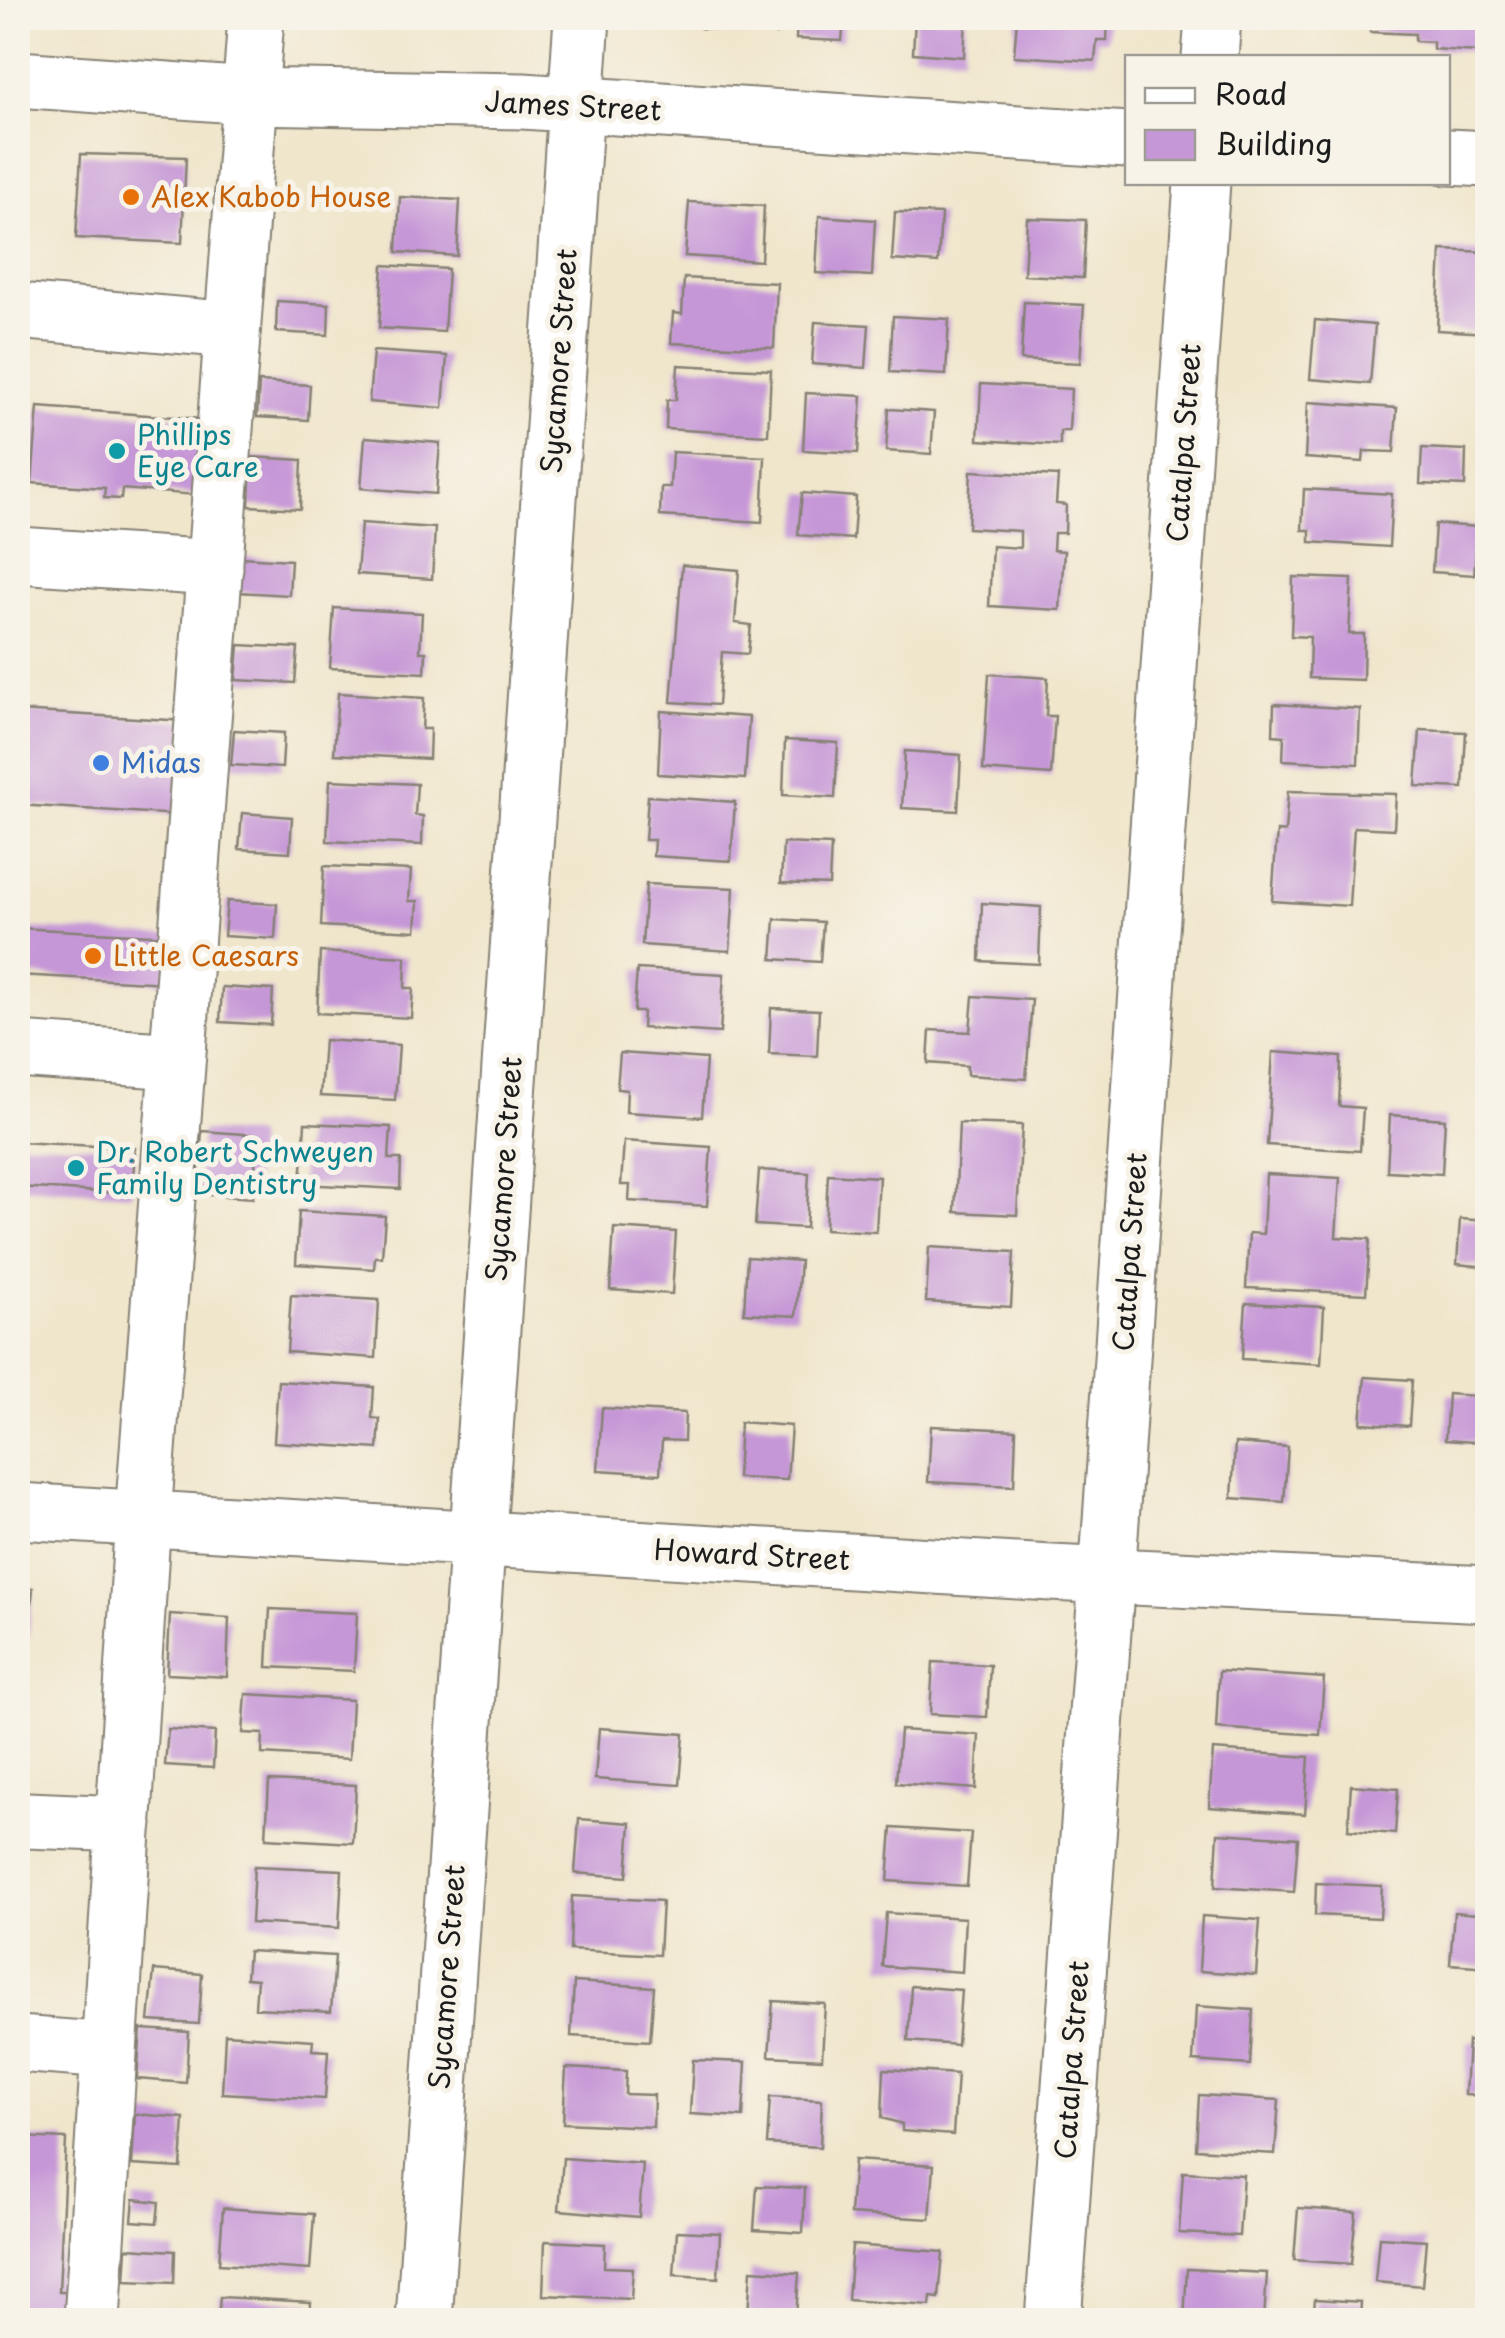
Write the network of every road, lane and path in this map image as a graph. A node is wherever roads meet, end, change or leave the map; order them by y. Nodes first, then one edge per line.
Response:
1 (256, 18) edge
2 (582, 18) edge
3 (1213, 18) edge
4 (1210, 55) edge
5 (18, 79) edge
6 (250, 96) junction
7 (576, 105) junction
8 (1125, 140) edge
9 (1450, 157) edge
10 (1488, 160) edge
11 (1202, 185) edge
12 (18, 310) edge
13 (232, 330) junction
14 (18, 555) edge
15 (215, 568) junction
16 (18, 1050) edge
17 (177, 1062) junction
18 (18, 1511) edge
19 (143, 1517) junction
20 (477, 1539) junction
21 (1107, 1575) junction
22 (1488, 1594) edge
23 (18, 1822) edge
24 (124, 1824) junction
25 (18, 2044) edge
26 (109, 2051) junction
27 (92, 2320) edge
28 (424, 2320) edge
29 (1053, 2320) edge

1 - 6 street
2 - 7 street, Sycamore Street
3 - 4 street
5 - 6 street, James Street
6 - 7 street, James Street
6 - 13 street
7 - 8 street, James Street
7 - 20 street, Sycamore Street
9 - 10 street
11 - 21 street, Catalpa Street
12 - 13 street
13 - 15 street
14 - 15 street
15 - 17 street
16 - 17 street
17 - 19 street
18 - 19 street, Howard Street
19 - 20 street, Howard Street
19 - 24 street
20 - 21 street, Howard Street
20 - 28 street, Sycamore Street
21 - 22 street, Howard Street
21 - 29 street, Catalpa Street
23 - 24 street
24 - 26 street
25 - 26 street
26 - 27 street

